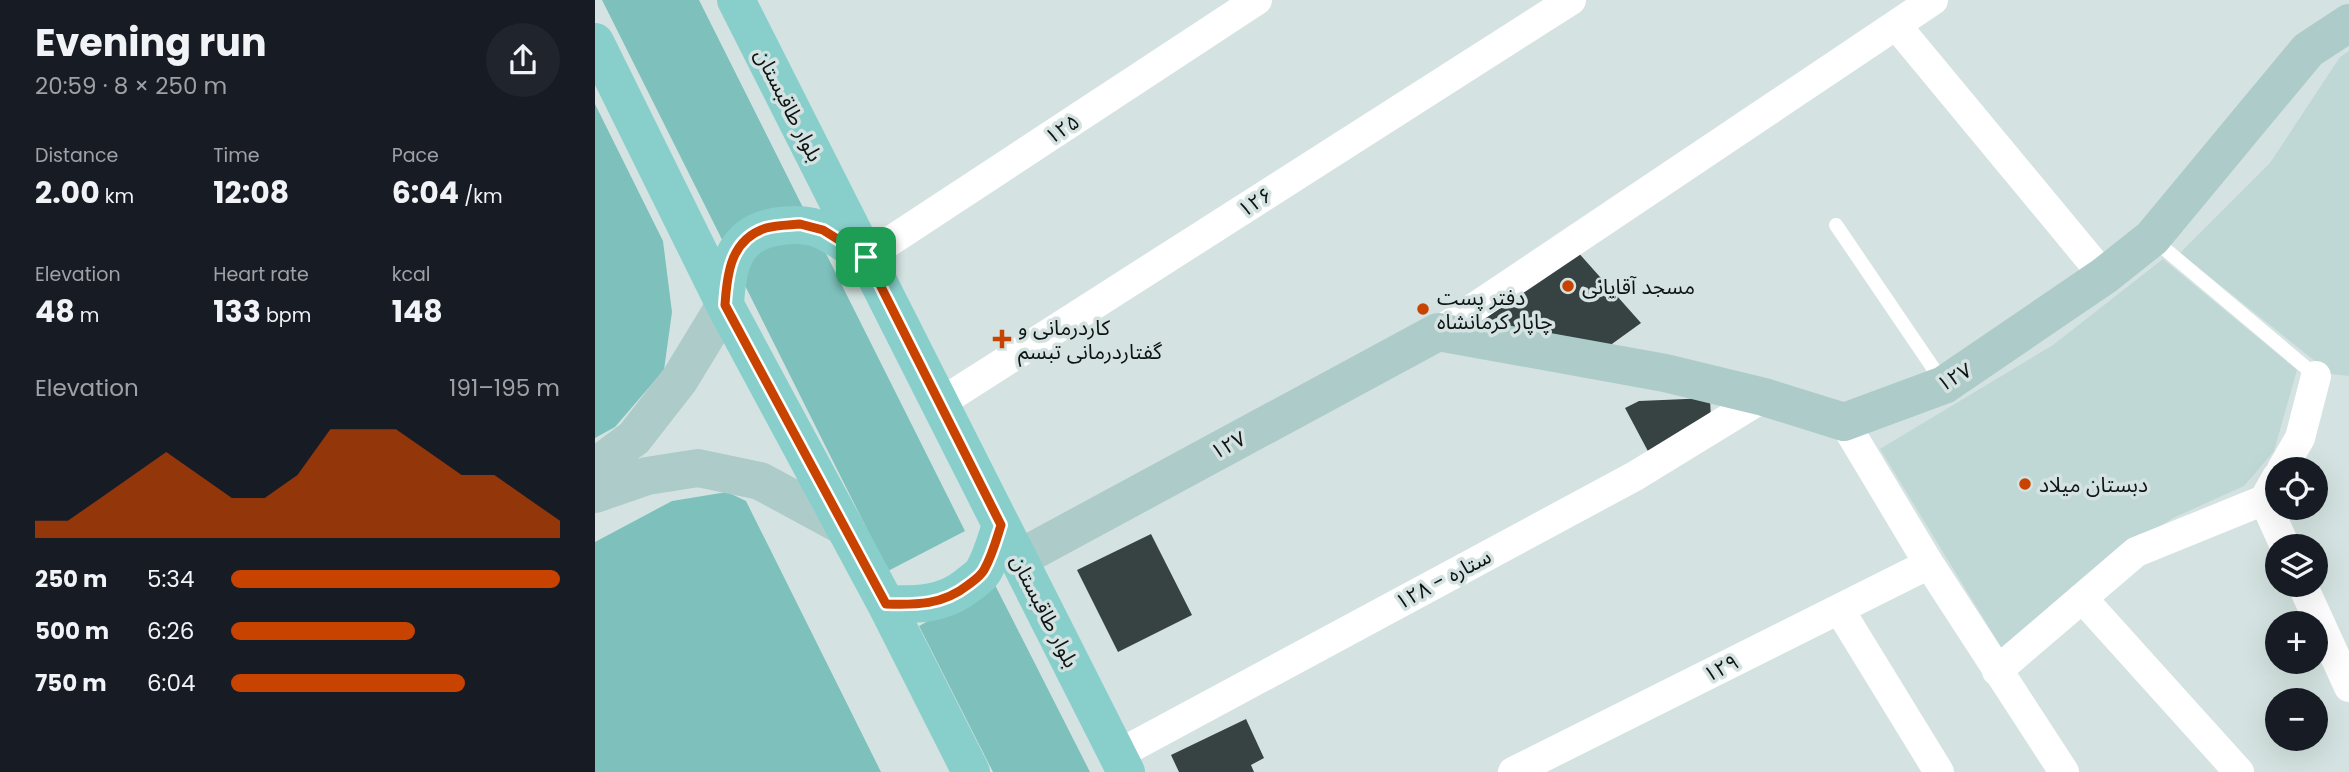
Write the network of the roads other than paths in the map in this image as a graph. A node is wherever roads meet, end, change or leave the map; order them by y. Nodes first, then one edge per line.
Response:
1 (736, 0) edge
2 (1257, 0) edge
3 (1571, 0) edge
4 (1933, 0) edge
5 (2349, 23) edge
6 (1896, 24) junction
7 (595, 42) edge
8 (1836, 225) dead end
9 (2152, 238) junction
10 (866, 257) junction
11 (2104, 276) junction
12 (725, 305) junction
13 (1438, 332) junction
14 (2316, 376) joint
15 (1944, 385) junction
16 (1764, 397) junction
17 (940, 403) junction
18 (1844, 422) junction
19 (2288, 457) edge
20 (595, 467) edge
21 (2265, 490) edge
22 (595, 494) edge
23 (1001, 525) junction
24 (845, 527) junction
25 (1018, 559) junction
26 (1929, 564) junction
27 (2311, 597) edge
28 (2082, 598) junction
29 (886, 604) junction
30 (1839, 609) junction
31 (2337, 636) edge
32 (1997, 671) junction
33 (2349, 687) edge
34 (1121, 763) edge
35 (971, 772) edge
36 (1513, 772) edge
37 (1939, 772) edge
38 (2064, 772) edge
39 (2239, 772) edge

1 - 10 main road, بلوار طاقبستان
2 - 10 street, ۱۲۵
3 - 17 street, ۱۲۶
4 - 6 street, ۱۲۷
5 - 9 street, ۱۲۷
6 - 11 street
6 - 13 street, ۱۲۷
7 - 12 main road
8 - 15 lane
9 - 11 street, ۱۲۷
9 - 14 lane
10 - 12 main road
10 - 17 main road, بلوار طاقبستان
11 - 15 street, ۱۲۷
12 - 20 street
12 - 24 main road
13 - 16 street
13 - 25 street, ۱۲۷
14 - 19 street
15 - 18 street, ۱۲۷
16 - 18 street
16 - 34 street, ۱۲۸ - ستاره
17 - 23 main road, بلوار طاقبستان
18 - 26 street
21 - 28 street
22 - 24 street
23 - 25 main road, بلوار طاقبستان
23 - 29 main road
24 - 29 main road
25 - 34 main road, بلوار طاقبستان
26 - 30 street, ۱۲۹
26 - 32 street
27 - 31 street
28 - 32 street
28 - 39 street
29 - 35 main road
30 - 36 street, ۱۲۹
30 - 37 street
31 - 33 street
32 - 38 street

